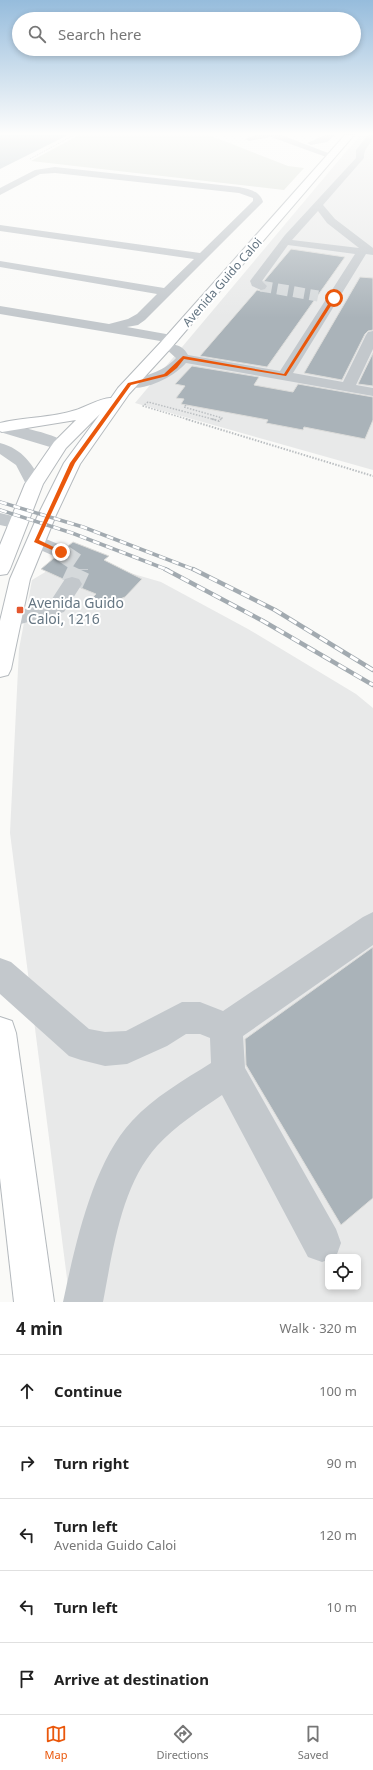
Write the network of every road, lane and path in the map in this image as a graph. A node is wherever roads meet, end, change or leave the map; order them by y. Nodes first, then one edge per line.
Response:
1 (255, 196) edge
2 (297, 196) edge
3 (328, 196) edge
4 (319, 206) junction
5 (321, 227) dead end
6 (0, 228) edge
7 (310, 228) dead end
8 (344, 231) junction
9 (287, 239) junction
10 (367, 251) edge
11 (202, 257) junction
12 (0, 264) edge
13 (261, 286) dead end
14 (167, 292) junction
15 (318, 296) tunnel mouth
16 (334, 298) junction
17 (0, 310) edge
18 (106, 328) junction
19 (373, 335) edge
20 (169, 342) junction
21 (183, 358) junction
22 (285, 376) junction
23 (127, 387) junction
24 (348, 387) junction
25 (373, 392) edge
26 (186, 404) dead end
27 (97, 408) junction
28 (1, 427) edge
29 (60, 445) junction
30 (0, 448) edge
31 (72, 463) junction
32 (373, 476) edge
33 (34, 484) junction
34 (0, 519) edge
35 (18, 523) junction
36 (36, 541) junction
37 (61, 552) tunnel mouth
38 (0, 569) edge
39 (72, 584) tunnel mouth
40 (10, 620) junction
41 (0, 669) edge
42 (373, 927) edge
43 (0, 973) edge
44 (226, 1028) junction
45 (0, 1033) edge
46 (228, 1072) junction
47 (322, 1243) dead end
48 (34, 1302) edge
49 (83, 1302) edge

1 - 11 street
2 - 20 main road, Avenida Guido Caloi
3 - 4 street
4 - 8 street
4 - 9 street
5 - 8 street
6 - 11 street
7 - 9 street
8 - 10 street
9 - 10 street
9 - 13 street
10 - 16 street
11 - 14 street
12 - 14 street
14 - 18 street
15 - 16 street
16 - 22 street
17 - 18 street
18 - 20 street
19 - 24 street
20 - 21 street
20 - 23 main road, Avenida Guido Caloi
21 - 22 street
21 - 23 street
22 - 24 street
23 - 27 main road, Avenida Guido Caloi
23 - 31 main road, Avenida Guido Caloi
24 - 25 street
26 - 32 path
27 - 28 main road
27 - 29 main road, Avenida Guido Caloi
28 - 29 street
29 - 31 main road
29 - 33 main road, Avenida Guido Caloi
30 - 33 street
31 - 36 main road, Avenida Guido Caloi
33 - 35 main road, Avenida Guido Caloi
34 - 35 street
35 - 38 main road, Avenida Guido Caloi
36 - 37 street
36 - 40 main road, Avenida Guido Caloi
39 - 40 street
40 - 41 main road, Avenida Guido Caloi
42 - 44 street
43 - 44 street
44 - 46 street
45 - 48 main road
46 - 47 street
46 - 49 street

